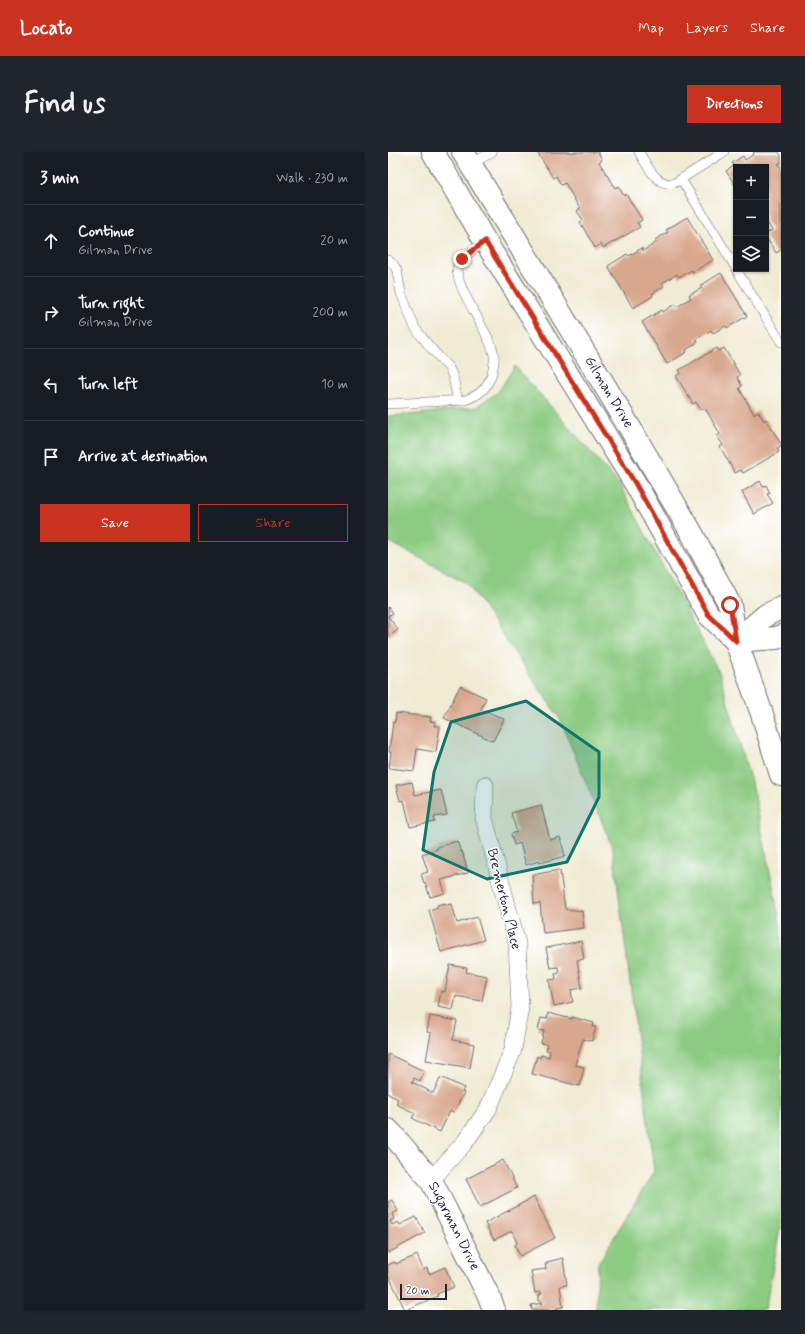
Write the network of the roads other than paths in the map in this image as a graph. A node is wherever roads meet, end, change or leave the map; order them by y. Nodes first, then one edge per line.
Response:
1 (432, 152) edge
2 (492, 152) edge
3 (639, 152) edge
4 (724, 152) edge
5 (467, 158) edge
6 (682, 179) junction
7 (485, 241) junction
8 (388, 260) edge
9 (733, 264) edge
10 (738, 272) edge
11 (781, 342) edge
12 (458, 401) junction
13 (388, 404) edge
14 (781, 608) edge
15 (781, 636) edge
16 (736, 641) junction
17 (781, 775) edge
18 (485, 785) dead end
19 (388, 1130) edge
20 (431, 1180) junction
21 (494, 1310) edge

1 - 7 main road, Gilman Drive
2 - 5 lane
3 - 6 lane
4 - 6 lane
5 - 16 main road, Gilman Drive
6 - 9 lane
7 - 12 lane
7 - 16 main road, Gilman Drive
8 - 12 lane
10 - 11 lane
12 - 13 lane
14 - 16 main road
15 - 16 main road
16 - 17 main road, Gilman Drive
18 - 20 street, Bremerton Place
19 - 20 main road, Sugarman Drive
20 - 21 main road, Sugarman Drive

